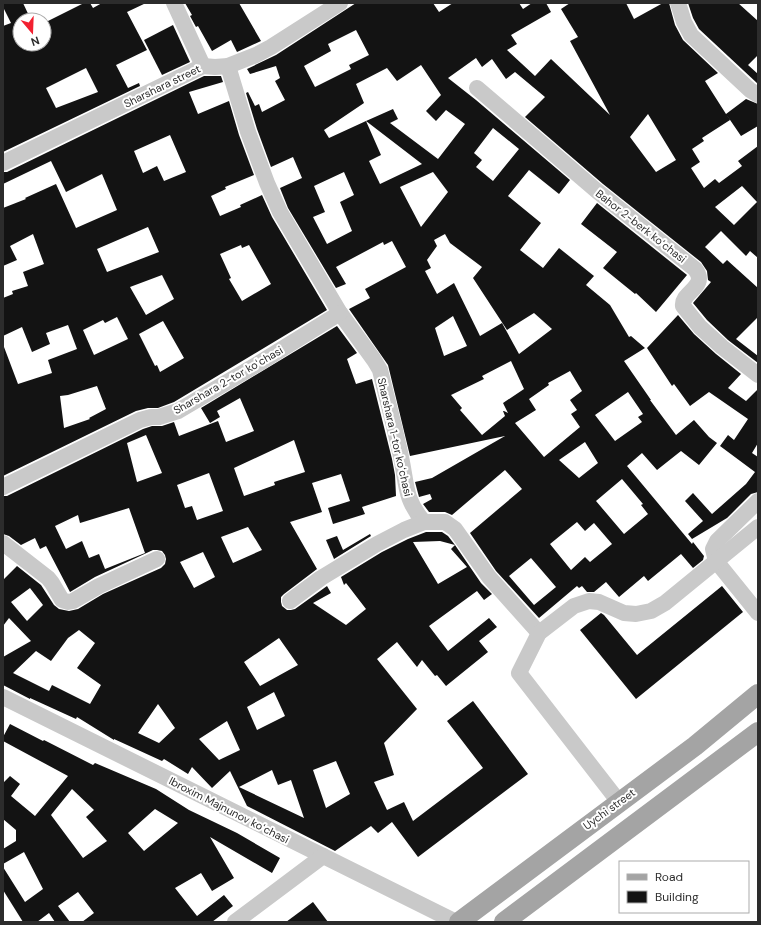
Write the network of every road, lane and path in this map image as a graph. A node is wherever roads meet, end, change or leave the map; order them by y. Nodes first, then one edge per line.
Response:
1 (174, 3) edge
2 (340, 3) edge
3 (678, 3) edge
4 (203, 66) junction
5 (228, 66) junction
6 (477, 88) dead end
7 (758, 95) edge
8 (3, 163) edge
9 (340, 313) junction
10 (758, 375) edge
11 (3, 487) edge
12 (758, 501) edge
13 (424, 522) junction
14 (758, 527) edge
15 (3, 544) edge
16 (157, 559) dead end
17 (716, 561) junction
18 (290, 601) dead end
19 (758, 613) edge
20 (539, 633) junction
21 (758, 694) edge
22 (3, 697) edge
23 (758, 732) edge
24 (619, 802) junction
25 (323, 856) junction
26 (235, 922) edge
27 (457, 922) edge
28 (504, 922) edge

1 - 4 street
2 - 5 street, Sharshara street
3 - 7 street
4 - 5 street, Sharshara street
4 - 8 street, Sharshara street
5 - 9 street, Sharshara 1-tor koʻchasi
6 - 10 street, Bahor 2-berk koʻchasi
9 - 11 street, Sharshara 2-tor koʻchasi
9 - 13 street, Sharshara 1-tor koʻchasi
12 - 17 street
13 - 18 street
13 - 20 street
14 - 17 street
15 - 16 street
17 - 19 street
17 - 20 street
20 - 24 street
21 - 24 main road, Uychi street
22 - 25 street, Ibroxim Majnunov koʻchasi
23 - 28 main road
24 - 27 main road, Uychi street
25 - 26 street
25 - 27 street, Ibroxim Majnunov koʻchasi

